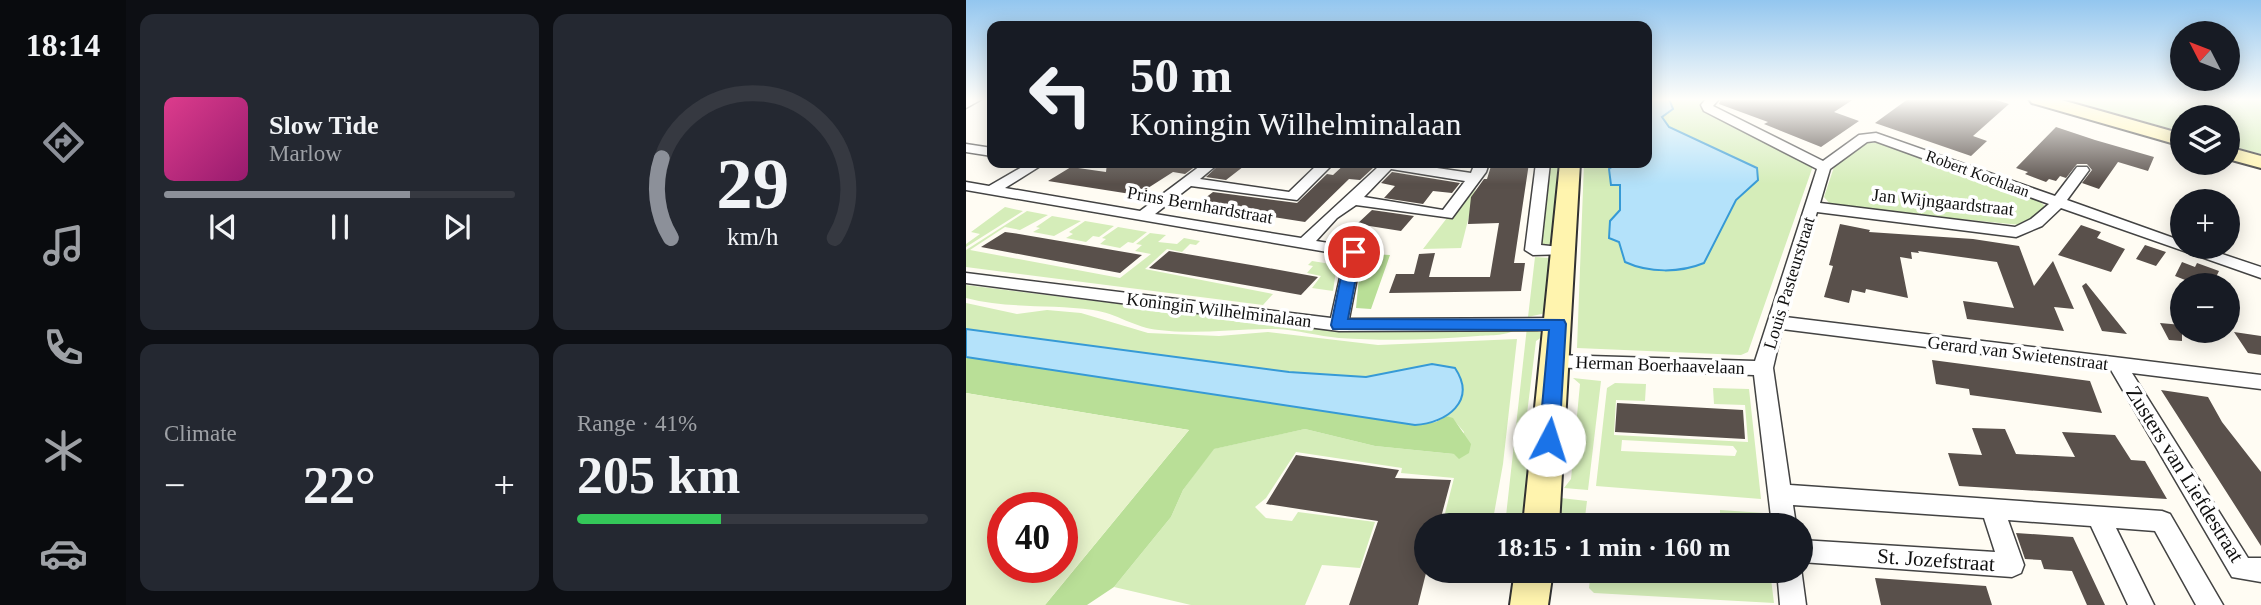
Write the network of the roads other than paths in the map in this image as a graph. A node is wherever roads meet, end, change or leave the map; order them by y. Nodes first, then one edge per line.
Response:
1 (1746, 127) edge
2 (2137, 127) edge
3 (2170, 137) edge
4 (966, 148) edge
5 (987, 151) edge
6 (2240, 156) edge
7 (2261, 162) edge
8 (1824, 167) junction
9 (1029, 168) edge
10 (1205, 168) edge
11 (1323, 168) edge
12 (1380, 168) edge
13 (1414, 168) edge
14 (1479, 168) edge
15 (1542, 168) edge
16 (1570, 168) edge
17 (2082, 170) dead end
18 (1474, 178) junction
19 (1188, 181) junction
20 (966, 186) edge
21 (992, 190) junction
22 (1353, 200) junction
23 (2059, 202) junction
24 (1812, 207) junction
25 (1145, 214) junction
26 (2170, 241) edge
27 (1306, 242) junction
28 (1563, 251) junction
29 (2221, 259) edge
30 (2261, 273) edge
31 (966, 278) edge
32 (1775, 322) junction
33 (1558, 324) junction
34 (1339, 325) junction
35 (1556, 362) junction
36 (2118, 366) junction
37 (1763, 368) junction
38 (2261, 382) edge
39 (1781, 494) junction
40 (1992, 508) junction
41 (1542, 513) edge
42 (1783, 513) edge
43 (2098, 516) junction
44 (1813, 552) edge
45 (2261, 570) edge
46 (1790, 583) edge
47 (1793, 605) edge
48 (2141, 605) edge
49 (2210, 605) edge

1 - 8 street
2 - 3 main road
4 - 5 street
6 - 7 street
8 - 23 street, Robert Kochlaan
8 - 24 street, Louis Pasteurstraat
9 - 21 street
10 - 19 street
11 - 19 street
12 - 22 street
13 - 18 street
14 - 18 street
15 - 28 street
16 - 28 street, Herman Boerhaavelaan
17 - 23 street
18 - 22 street
19 - 25 street
20 - 21 street, Prins Bernhardstraat
21 - 25 street, Prins Bernhardstraat
22 - 27 street
23 - 24 street, Jan Wijngaardstraat
23 - 26 street, Robert Kochlaan
24 - 32 street, Louis Pasteurstraat
25 - 27 street, Prins Bernhardstraat
27 - 34 street, Prins Bernhardstraat
28 - 33 street, Herman Boerhaavelaan
29 - 30 street, Robert Kochlaan
31 - 34 street, Koningin Wilhelminalaan
32 - 36 street, Gerard van Swietenstraat
32 - 37 street, Louis Pasteurstraat
33 - 34 street, Koningin Wilhelminalaan
33 - 35 main road, Herman Boerhaavelaan
35 - 37 street, Herman Boerhaavelaan
35 - 41 street, Herman Boerhaavelaan
36 - 38 street, Gerard van Swietenstraat
36 - 45 street, Zusters van Liefdestraat
37 - 39 street, Louis Pasteurstraat
39 - 40 street
39 - 42 street, Louis Pasteurstraat
40 - 43 street
40 - 44 street, St. Jozefstraat
43 - 48 street
43 - 49 street
46 - 47 street

